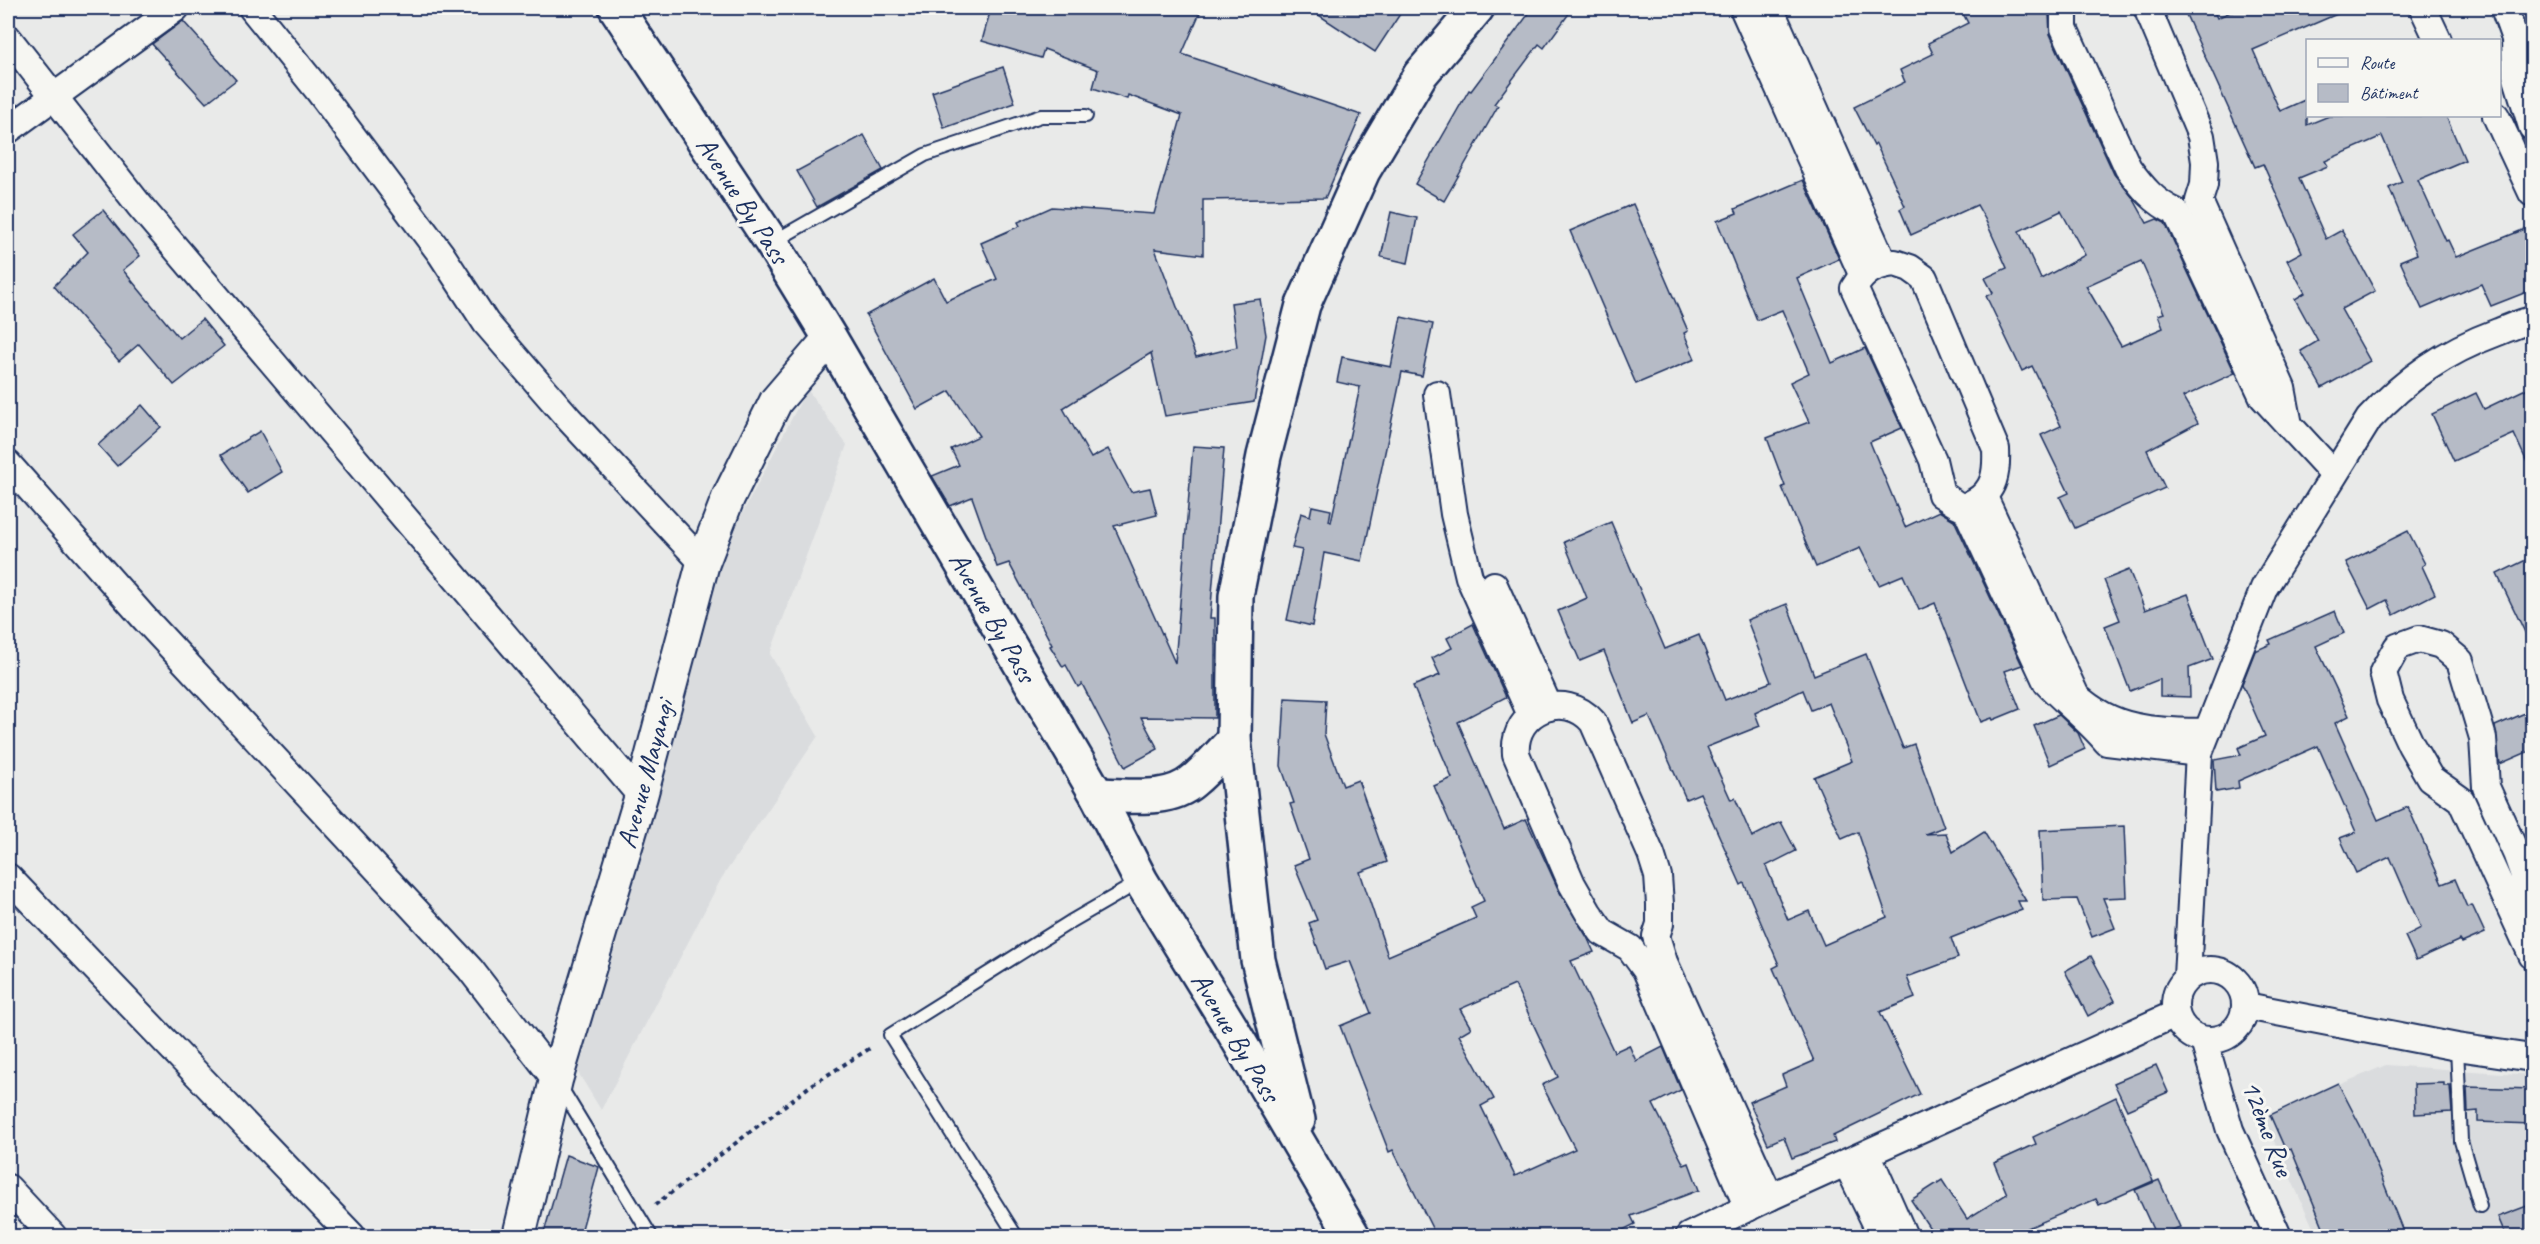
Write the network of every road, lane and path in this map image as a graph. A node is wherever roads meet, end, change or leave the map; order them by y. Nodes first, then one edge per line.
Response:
1 (176, 8) edge
2 (252, 8) edge
3 (616, 8) edge
4 (1477, 8) edge
5 (1743, 8) edge
6 (1770, 8) edge
7 (2064, 8) edge
8 (2147, 8) edge
9 (2423, 8) edge
10 (2505, 8) edge
11 (8, 38) edge
12 (2438, 39) edge
13 (2508, 79) edge
14 (54, 96) junction
15 (1086, 116) dead end
16 (2496, 117) edge
17 (2532, 127) edge
18 (8, 130) edge
19 (2532, 193) edge
20 (2188, 206) junction
21 (772, 243) junction
22 (1873, 269) junction
23 (2532, 320) edge
24 (830, 338) junction
25 (1437, 394) dead end
26 (8, 464) edge
27 (2334, 474) junction
28 (1975, 502) junction
29 (703, 563) junction
30 (1494, 585) dead end
31 (1540, 711) junction
32 (1234, 740) junction
33 (2203, 742) junction
34 (2486, 787) junction
35 (1097, 795) junction
36 (641, 796) junction
37 (2461, 800) junction
38 (8, 877) edge
39 (1141, 881) junction
40 (2532, 898) edge
41 (1656, 936) junction
42 (1630, 948) junction
43 (2532, 955) edge
44 (2187, 977) junction
45 (2246, 1006) junction
46 (2175, 1014) junction
47 (890, 1035) junction
48 (2204, 1041) junction
49 (2457, 1047) junction
50 (2532, 1058) edge
51 (556, 1080) junction
52 (1307, 1156) junction
53 (1857, 1159) junction
54 (8, 1188) edge
55 (1759, 1203) junction
56 (2480, 1206) dead end
57 (640, 1218) junction
58 (54, 1236) edge
59 (352, 1236) edge
60 (519, 1236) edge
61 (651, 1236) edge
62 (1016, 1236) edge
63 (1353, 1236) edge
64 (1689, 1236) edge
65 (1882, 1236) edge
66 (1904, 1236) edge
67 (2278, 1236) edge

1 - 14 street
2 - 29 street
3 - 21 highway, Avenue By Pass
4 - 32 highway
5 - 22 street
6 - 22 street
7 - 20 street
8 - 20 street
9 - 12 street
10 - 13 street
11 - 14 street
13 - 17 street
14 - 18 street
14 - 36 street
15 - 21 lane
16 - 19 street
20 - 27 street
21 - 24 highway, Avenue By Pass
22 - 28 street
22 - 28 street
23 - 27 street
24 - 29 street, Avenue Mayangi
24 - 35 highway, Avenue By Pass
25 - 31 street
26 - 51 street
27 - 33 street
28 - 33 street
29 - 36 street, Avenue Mayangi
30 - 31 street
31 - 41 street
31 - 42 street
32 - 35 highway
32 - 52 highway
33 - 44 street
34 - 37 street
34 - 37 street
34 - 40 street
35 - 39 highway, Avenue By Pass
36 - 51 street, Avenue Mayangi
37 - 43 street
38 - 59 street
39 - 47 lane
39 - 52 highway, Avenue By Pass
41 - 42 street
41 - 55 street
42 - 55 street
44 - 45 street
44 - 46 street
45 - 48 street
45 - 49 street
46 - 48 street
46 - 53 street
47 - 57 path
47 - 62 lane
48 - 67 street, 12ème Rue
49 - 50 street
49 - 56 lane
51 - 57 lane
51 - 60 street, Avenue Mayangi
52 - 63 highway, Avenue By Pass
53 - 55 street
53 - 65 street
53 - 66 street
54 - 58 street
55 - 64 street
57 - 61 lane

